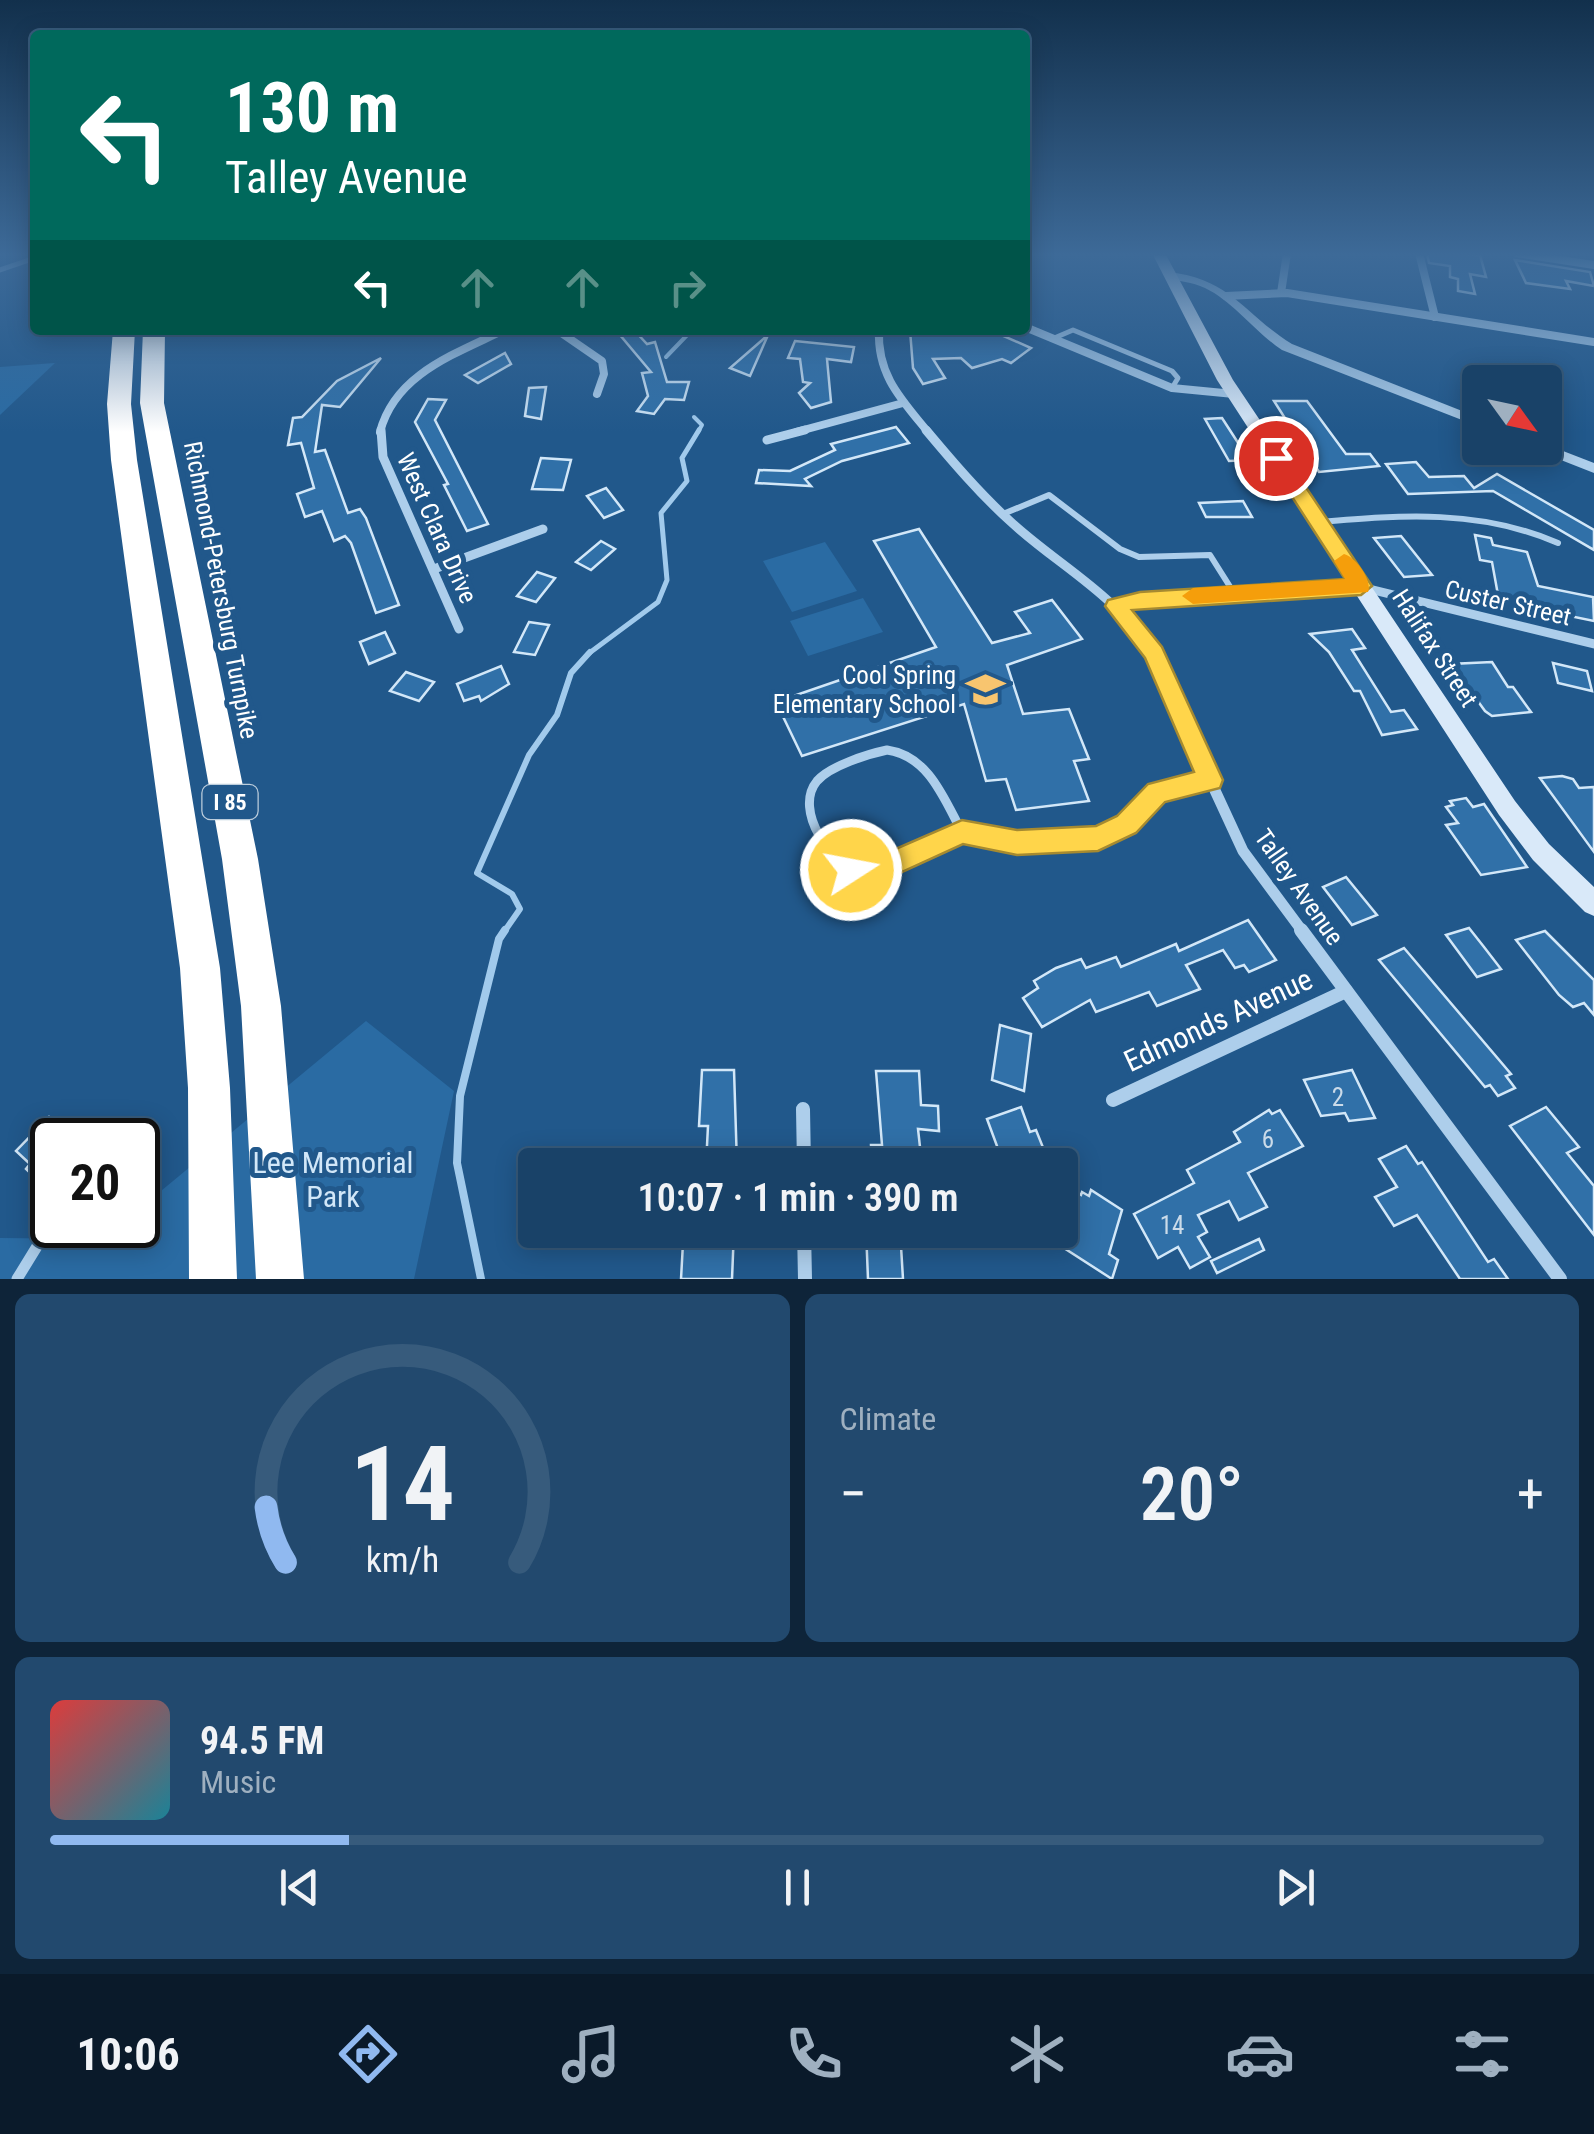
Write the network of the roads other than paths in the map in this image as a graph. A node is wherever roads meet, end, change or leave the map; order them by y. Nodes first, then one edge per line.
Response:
1 (1188, 313) edge
2 (1243, 313) edge
3 (1408, 313) edge
4 (1435, 313) edge
5 (1436, 317) junction
6 (1030, 329) edge
7 (124, 335) edge
8 (154, 335) edge
9 (495, 335) edge
10 (564, 335) edge
11 (878, 335) edge
12 (1052, 339) junction
13 (1594, 342) edge
14 (1172, 388) junction
15 (597, 394) dead end
16 (1234, 394) junction
17 (903, 402) junction
18 (1462, 416) edge
19 (768, 440) dead end
20 (1562, 455) edge
21 (1594, 468) edge
22 (1002, 514) junction
23 (1319, 522) junction
24 (543, 530) dead end
25 (1558, 543) dead end
26 (434, 569) junction
27 (1361, 586) junction
28 (1234, 594) junction
29 (1116, 606) junction
30 (459, 629) dead end
31 (1594, 644) edge
32 (1210, 780) junction
33 (962, 832) junction
34 (1594, 904) edge
35 (1346, 991) junction
36 (1113, 1100) dead end
37 (804, 1110) dead end
38 (804, 1148) edge
39 (36, 1248) edge
40 (804, 1248) edge
41 (17, 1279) edge
42 (212, 1279) edge
43 (280, 1279) edge
44 (804, 1279) edge
45 (1560, 1279) edge

1 - 16 main road, Halifax Street
2 - 18 street
3 - 5 street
4 - 5 street
5 - 13 street
6 - 12 street
7 - 42 highway, I 85
8 - 43 highway, Richmond-Petersburg Turnpike / I 85
9 - 26 street, West Clara Drive
10 - 15 street
11 - 17 street, Talley Avenue
12 - 14 street
12 - 14 lane
14 - 16 street
16 - 23 main road, Halifax Street
17 - 19 street
17 - 22 street, Talley Avenue
20 - 21 street
22 - 28 lane
22 - 29 street, Talley Avenue
23 - 25 lane
23 - 27 main road, Halifax Street
24 - 26 street
26 - 30 street, West Clara Drive
27 - 28 street, Custer Street
27 - 31 street, Custer Street
27 - 34 main road, Halifax Street
28 - 29 street, Custer Street
29 - 32 street, Talley Avenue
32 - 33 lane
32 - 35 street, Talley Avenue
33 - 33 lane
35 - 36 street, Edmonds Avenue
35 - 45 street, Talley Avenue
37 - 38 street
39 - 41 lane
40 - 44 street

